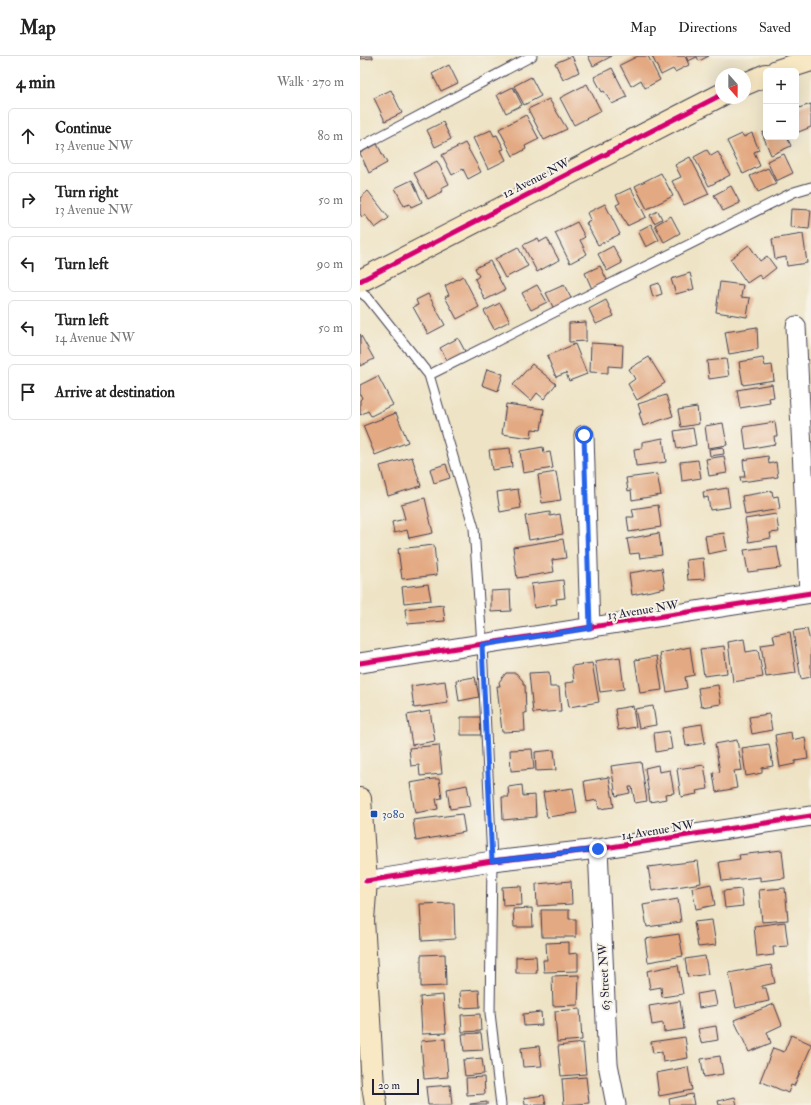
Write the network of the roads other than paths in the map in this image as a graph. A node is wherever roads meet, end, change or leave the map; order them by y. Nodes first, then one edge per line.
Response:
1 (532, 56) edge
2 (811, 60) edge
3 (786, 68) edge
4 (763, 76) edge
5 (751, 81) edge
6 (715, 98) edge
7 (360, 146) edge
8 (811, 187) edge
9 (360, 281) edge
10 (360, 292) edge
11 (796, 326) dead end
12 (429, 375) junction
13 (584, 435) dead end
14 (810, 593) edge
15 (590, 628) junction
16 (482, 645) junction
17 (360, 664) edge
18 (360, 799) edge
19 (811, 816) edge
20 (598, 849) junction
21 (492, 861) junction
22 (366, 881) junction
23 (376, 1105) edge
24 (501, 1105) edge
25 (616, 1105) edge

1 - 7 lane
2 - 3 street
4 - 5 street
6 - 9 street, 12 Avenue NW
8 - 12 lane
10 - 12 lane
11 - 14 street, 13 Avenue NW
12 - 16 lane
13 - 15 street, 13 Avenue NW
14 - 15 street, 13 Avenue NW
15 - 16 street, 13 Avenue NW
16 - 17 street, 13 Avenue NW
16 - 21 lane
18 - 22 street
19 - 20 street, 14 Avenue NW
20 - 21 street, 14 Avenue NW
20 - 25 street, 63 Street NW
21 - 22 street, 14 Avenue NW
21 - 24 lane
22 - 23 street

